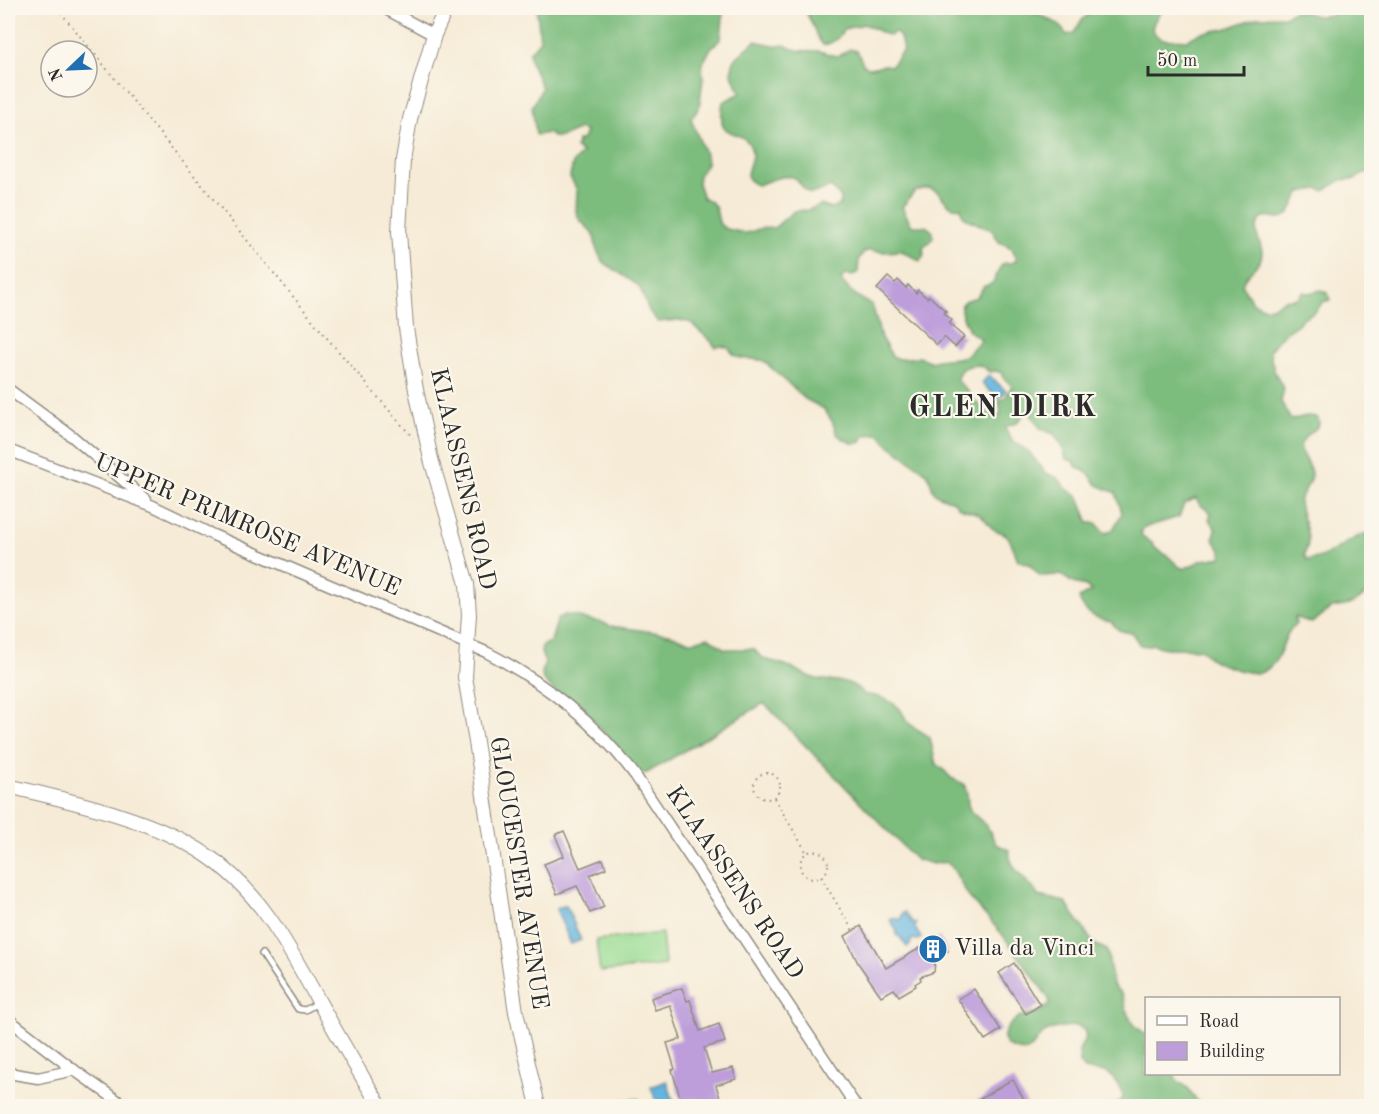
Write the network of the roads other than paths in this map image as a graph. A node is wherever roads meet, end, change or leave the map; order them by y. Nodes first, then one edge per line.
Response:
1 (384, 8) edge
2 (446, 8) edge
3 (434, 35) junction
4 (8, 388) edge
5 (8, 450) edge
6 (153, 506) junction
7 (468, 644) junction
8 (8, 786) edge
9 (262, 954) dead end
10 (320, 1002) junction
11 (8, 1019) edge
12 (74, 1070) junction
13 (8, 1073) edge
14 (126, 1107) edge
15 (380, 1107) edge
16 (538, 1107) edge
17 (856, 1107) edge

1 - 3 street
2 - 3 street, KLAASSENS ROAD
3 - 7 street, KLAASSENS ROAD
4 - 6 street
5 - 6 street, UPPER PRIMROSE AVENUE
6 - 7 street, UPPER PRIMROSE AVENUE
7 - 16 street, GLOUCESTER AVENUE
7 - 17 street, KLAASSENS ROAD
8 - 10 street
9 - 10 lane
10 - 15 street
11 - 12 street
12 - 13 street
12 - 14 street

